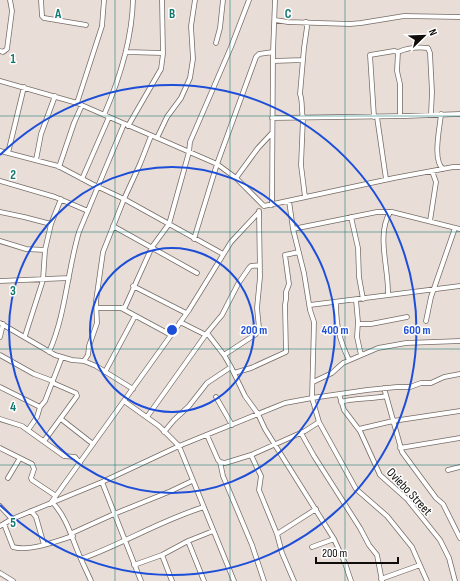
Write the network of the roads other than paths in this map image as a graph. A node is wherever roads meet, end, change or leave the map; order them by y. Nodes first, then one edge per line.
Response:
1 (10, 0) edge
2 (41, 0) edge
3 (104, 0) edge
4 (133, 0) edge
5 (162, 0) edge
6 (194, 0) edge
7 (223, 0) edge
8 (249, 0) edge
9 (275, 0) edge
10 (460, 17) edge
11 (275, 20) junction
12 (306, 22) junction
13 (86, 25) dead end
14 (216, 43) dead end
15 (0, 51) edge
16 (126, 52) junction
17 (273, 52) junction
18 (398, 52) junction
19 (163, 53) junction
20 (303, 60) junction
21 (273, 61) junction
22 (0, 80) edge
23 (24, 87) junction
24 (55, 96) junction
25 (77, 103) junction
26 (82, 105) junction
27 (431, 114) junction
28 (441, 114) junction
29 (460, 114) edge
30 (104, 115) junction
31 (400, 116) junction
32 (109, 117) junction
33 (375, 117) junction
34 (272, 118) junction
35 (303, 118) junction
36 (126, 125) junction
37 (272, 133) junction
38 (151, 136) junction
39 (157, 138) junction
40 (0, 151) edge
41 (189, 152) junction
42 (8, 153) junction
43 (36, 160) junction
44 (217, 164) junction
45 (59, 167) junction
46 (460, 167) edge
47 (443, 169) junction
48 (432, 171) junction
49 (236, 178) junction
50 (82, 179) junction
51 (386, 180) junction
52 (0, 181) edge
53 (98, 187) junction
54 (305, 197) junction
55 (60, 199) junction
56 (124, 199) junction
57 (289, 201) junction
58 (272, 205) junction
59 (264, 206) junction
60 (88, 211) junction
61 (0, 212) edge
62 (259, 212) junction
63 (390, 212) junction
64 (351, 217) junction
65 (430, 221) junction
66 (51, 224) junction
67 (168, 224) junction
68 (113, 226) junction
69 (458, 228) edge
70 (293, 229) junction
71 (194, 239) junction
72 (0, 241) edge
73 (152, 247) junction
74 (46, 250) junction
75 (299, 252) junction
76 (223, 254) junction
77 (260, 265) junction
78 (198, 273) dead end
79 (69, 278) junction
80 (43, 280) junction
81 (0, 281) edge
82 (133, 286) junction
83 (460, 286) edge
84 (434, 289) junction
85 (388, 295) junction
86 (363, 299) junction
87 (356, 300) junction
88 (336, 302) junction
89 (310, 305) junction
90 (97, 308) junction
91 (121, 308) junction
92 (186, 313) junction
93 (135, 316) junction
94 (407, 317) dead end
95 (426, 321) dead end
96 (180, 322) junction
97 (1, 323) edge
98 (358, 324) junction
99 (206, 334) junction
100 (171, 335) junction
101 (25, 336) junction
102 (460, 336) edge
103 (0, 337) edge
104 (459, 342) edge
105 (49, 352) junction
106 (0, 354) edge
107 (224, 355) junction
108 (361, 355) junction
109 (62, 357) junction
110 (349, 360) junction
111 (84, 361) junction
112 (231, 367) junction
113 (105, 372) junction
114 (234, 373) junction
115 (460, 374) edge
116 (53, 382) junction
117 (313, 382) junction
118 (0, 387) edge
119 (384, 388) junction
120 (133, 389) junction
121 (339, 394) junction
122 (386, 396) junction
123 (216, 397) dead end
124 (312, 398) junction
125 (124, 401) junction
126 (341, 402) junction
127 (40, 407) junction
128 (460, 411) edge
129 (258, 414) junction
130 (147, 417) junction
131 (0, 419) edge
132 (61, 419) junction
133 (393, 421) junction
134 (319, 422) junction
135 (232, 425) junction
136 (358, 429) junction
137 (28, 430) junction
138 (164, 432) junction
139 (301, 433) junction
140 (207, 436) junction
141 (460, 438) edge
142 (44, 441) junction
143 (93, 444) junction
144 (275, 444) junction
145 (179, 446) junction
146 (0, 448) edge
147 (400, 448) junction
148 (251, 455) junction
149 (20, 458) junction
150 (220, 462) junction
151 (80, 463) junction
152 (460, 467) edge
153 (448, 470) dead end
154 (8, 478) dead end
155 (192, 480) junction
156 (102, 482) junction
157 (56, 496) junction
158 (52, 503) junction
159 (0, 506) edge
160 (204, 507) junction
161 (316, 510) junction
162 (32, 511) junction
163 (114, 514) junction
164 (12, 519) junction
165 (2, 525) edge
166 (213, 531) junction
167 (72, 534) junction
168 (277, 534) junction
169 (460, 538) edge
170 (334, 539) junction
171 (124, 540) junction
172 (188, 541) junction
173 (44, 545) junction
174 (312, 547) dead end
175 (162, 555) junction
176 (81, 559) junction
177 (420, 564) junction
178 (134, 565) junction
179 (0, 573) edge
180 (382, 580) edge
181 (460, 580) edge
182 (13, 581) edge
183 (91, 581) edge
184 (141, 581) edge
185 (172, 581) edge
186 (204, 581) edge
187 (234, 581) edge
188 (264, 581) edge
189 (294, 581) edge
190 (351, 581) edge
191 (426, 581) edge
192 (455, 581) edge

1 - 15 street
2 - 13 street
3 - 25 street
4 - 16 street
5 - 19 street
6 - 39 street
7 - 14 street
8 - 41 street
9 - 11 street
10 - 12 street
11 - 12 street
11 - 17 street
12 - 20 street
16 - 19 street
16 - 30 street
17 - 21 street
17 - 44 street
18 - 27 street
18 - 31 street
18 - 33 street
19 - 36 street
20 - 21 street
20 - 35 street
21 - 34 street
22 - 23 street
23 - 24 street
23 - 42 street
24 - 25 street
24 - 43 street
25 - 26 street
26 - 30 street
26 - 45 street
27 - 28 street
27 - 31 street
28 - 29 street
28 - 47 street
30 - 32 street
31 - 33 street
32 - 36 street
32 - 50 street
33 - 35 street
33 - 51 street
34 - 35 street
34 - 37 street
35 - 54 street
36 - 38 street
36 - 53 street
37 - 49 street
37 - 58 street
38 - 39 street
38 - 56 street
39 - 41 street
40 - 42 street
41 - 44 street
41 - 67 street
42 - 43 street
43 - 45 street
44 - 49 street
44 - 71 street
45 - 50 street
46 - 47 street
47 - 48 street
48 - 51 street
48 - 65 street
49 - 59 street
50 - 53 street
51 - 54 street
52 - 55 street
53 - 56 street
53 - 60 street
54 - 57 street
55 - 60 street
55 - 66 street
56 - 67 street
56 - 68 street
57 - 58 street
57 - 70 street
58 - 59 street
59 - 62 street
60 - 79 street
61 - 66 street
62 - 76 street
62 - 77 street
63 - 64 street
63 - 65 street
63 - 85 street
64 - 70 street
64 - 86 street
65 - 69 street
66 - 74 street
67 - 71 street
67 - 73 street
68 - 73 street
68 - 90 street
69 - 84 street
70 - 75 street
71 - 76 street
72 - 74 street
73 - 78 street
73 - 82 street
74 - 80 street
75 - 89 street
75 - 114 street
76 - 92 street
77 - 99 street
77 - 107 street
79 - 80 street
79 - 105 street
80 - 81 street
80 - 101 street
82 - 91 street
82 - 92 street
83 - 84 street
84 - 85 street
84 - 95 street
85 - 86 street
86 - 87 street
87 - 88 street
87 - 98 street
88 - 89 street
88 - 110 street
89 - 117 street
90 - 91 street
90 - 111 street
91 - 93 street
92 - 96 street
93 - 100 street
93 - 113 street
94 - 98 street
96 - 99 street
96 - 100 street
97 - 101 street
97 - 103 street
98 - 108 street
99 - 107 street
99 - 130 street
100 - 120 street
101 - 105 street
102 - 104 street
104 - 108 street
105 - 109 street
106 - 116 street
107 - 112 street
108 - 110 street
109 - 111 street
109 - 116 street
110 - 117 street
111 - 113 street
112 - 114 street
112 - 138 street
113 - 120 street
114 - 129 street
115 - 119 street
116 - 127 street
116 - 132 street
117 - 124 street
118 - 127 street
119 - 121 street
119 - 122 street
120 - 125 street
121 - 124 street
121 - 126 street, Oviebo Street
122 - 126 street
122 - 133 street
123 - 135 street
124 - 129 street
124 - 134 street
125 - 130 street
125 - 143 street
126 - 136 street, Oviebo Street
127 - 137 street
128 - 133 street
129 - 135 street
129 - 144 street
130 - 138 street
131 - 137 street
132 - 142 street
132 - 143 street
133 - 136 street
133 - 147 street
134 - 139 street
134 - 177 street
135 - 140 street
136 - 192 street, Oviebo Street
137 - 142 street
138 - 145 street
139 - 144 street
139 - 180 street
140 - 145 street
140 - 150 street
141 - 147 street
142 - 151 street
143 - 151 street
144 - 148 street
144 - 161 street
145 - 155 street
145 - 156 street
146 - 149 street
147 - 169 street
148 - 150 street
148 - 168 street
149 - 154 street
149 - 157 street
150 - 188 street
151 - 157 street
152 - 153 street
155 - 160 street
155 - 163 street
156 - 158 street
156 - 163 street
157 - 158 street
158 - 162 street
158 - 167 street
159 - 164 street
160 - 166 street
160 - 171 street
161 - 168 street
161 - 170 street
162 - 164 street
162 - 173 street
163 - 167 street
163 - 171 street
164 - 165 street
165 - 173 street
166 - 172 street
166 - 187 street
167 - 173 street
167 - 176 street
168 - 189 street
170 - 174 street
170 - 190 street
171 - 176 street
171 - 178 street
172 - 175 street
172 - 186 street
175 - 178 street
175 - 185 street
176 - 183 street
177 - 180 street
177 - 191 street
178 - 184 street
179 - 182 street
181 - 192 street

